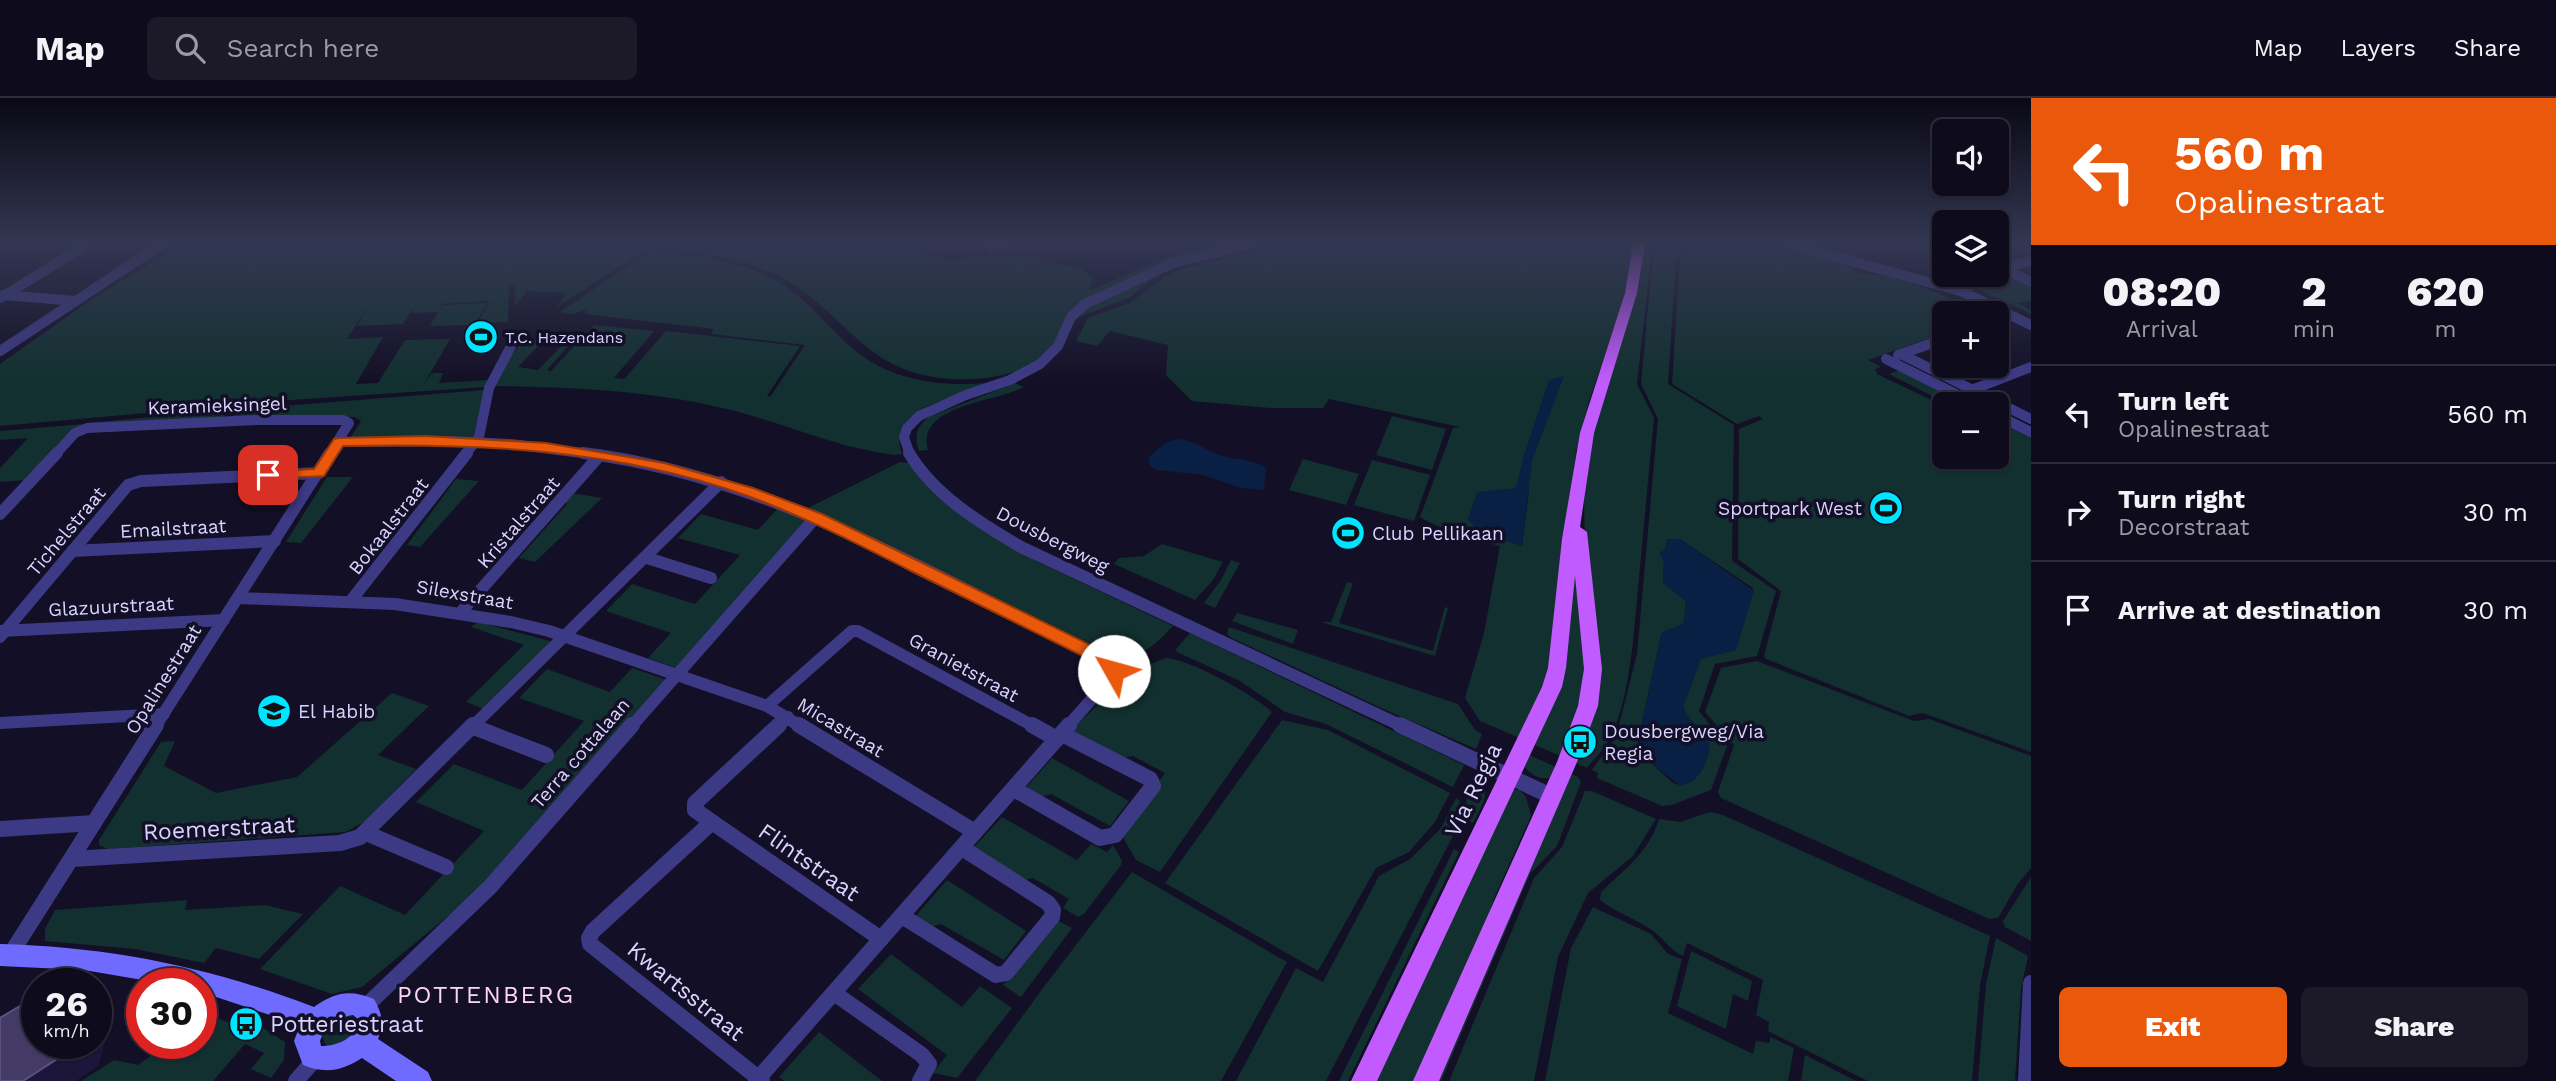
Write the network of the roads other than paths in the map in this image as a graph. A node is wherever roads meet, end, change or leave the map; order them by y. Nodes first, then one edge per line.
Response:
1 (93, 290) edge
2 (1115, 290) edge
3 (1632, 290) edge
4 (1957, 290) edge
5 (1961, 291) joint
6 (1, 296) edge
7 (73, 303) junction
8 (2010, 315) joint
9 (2031, 326) edge
10 (1932, 343) edge
11 (511, 346) dead end
12 (0, 351) edge
13 (1901, 354) junction
14 (2031, 367) edge
15 (1972, 390) junction
16 (1952, 392) edge
17 (1966, 392) edge
18 (2031, 419) edge
19 (2009, 421) edge
20 (349, 425) joint
21 (2031, 432) edge
22 (477, 439) junction
23 (339, 442) junction
24 (600, 455) junction
25 (319, 473) junction
26 (721, 482) junction
27 (1577, 506) junction
28 (0, 514) edge
29 (816, 517) junction
30 (275, 541) junction
31 (72, 551) junction
32 (647, 558) junction
33 (711, 578) dead end
34 (239, 598) junction
35 (353, 598) junction
36 (461, 612) junction
37 (224, 620) junction
38 (2, 633) edge
39 (566, 637) junction
40 (677, 675) junction
41 (767, 706) junction
42 (164, 714) junction
43 (788, 718) junction
44 (0, 723) edge
45 (474, 727) junction
46 (1060, 737) junction
47 (546, 755) dead end
48 (1511, 776) junction
49 (1014, 789) junction
50 (1551, 796) junction
51 (712, 822) junction
52 (94, 824) junction
53 (0, 829) edge
54 (975, 832) junction
55 (366, 833) junction
56 (962, 848) junction
57 (72, 859) junction
58 (446, 867) dead end
59 (902, 916) junction
60 (881, 939) junction
61 (5, 955) edge
62 (2031, 983) edge
63 (834, 993) junction
64 (365, 1007) junction
65 (317, 1020) junction
66 (361, 1043) junction
67 (316, 1058) junction
68 (759, 1080) edge
69 (296, 1081) edge
70 (419, 1081) edge
71 (920, 1081) edge
72 (1364, 1081) edge
73 (1426, 1081) edge
74 (2026, 1081) edge

1 - 7 street
2 - 48 street, Dousbergweg
3 - 27 main road, Via Regia
4 - 5 street
5 - 8 street
6 - 7 street
7 - 12 street
8 - 9 street
10 - 13 street
11 - 22 street
13 - 15 street
13 - 16 street
14 - 15 street
15 - 17 street
15 - 18 street
19 - 21 street
20 - 23 street, Opalinestraat
20 - 28 street, Keramieksingel
22 - 23 street
22 - 24 street
22 - 35 street, Bokaalstraat
23 - 25 street, Opalinestraat
24 - 26 street
24 - 36 street, Kristalstraat
25 - 30 street, Opalinestraat
25 - 31 street, Tichelstraat
26 - 29 street
26 - 32 street, Roemerstraat
27 - 48 main road, Via Regia
27 - 50 main road, Via Regia
29 - 40 street, Terra cottalaan
29 - 46 street
30 - 31 street, Emailstraat
30 - 34 street, Opalinestraat
31 - 38 street, Tichelstraat
32 - 33 street
32 - 39 street, Roemerstraat
34 - 35 street, Silexstraat
34 - 37 street, Opalinestraat
35 - 36 street, Silexstraat
36 - 39 street, Silexstraat
37 - 38 street, Glazuurstraat
37 - 42 street, Opalinestraat
39 - 40 street, Silexstraat
39 - 45 street, Roemerstraat
40 - 41 street, Micastraat
40 - 64 street, Terra cottalaan
41 - 43 street, Micastraat
41 - 46 street, Granietstraat
42 - 44 street
42 - 52 street, Opalinestraat
43 - 51 street
43 - 54 street, Micastraat
45 - 47 street
45 - 55 street, Roemerstraat
46 - 49 street
46 - 49 street, Granietstraat
48 - 50 street, Dousbergweg
48 - 72 main road, Via Regia
49 - 54 street
50 - 73 main road, Via Regia
51 - 60 street, Flintstraat
51 - 68 street, Kwartsstraat
52 - 53 street
52 - 57 street, Opalinestraat
54 - 56 street
55 - 57 street, Roemerstraat
55 - 58 street
56 - 59 street
56 - 59 street
57 - 61 street, Opalinestraat
59 - 60 street
60 - 63 street
61 - 65 street
62 - 74 street
63 - 68 street
63 - 71 street
64 - 65 street
64 - 66 street
65 - 67 street
66 - 67 street
66 - 70 street
67 - 69 street

